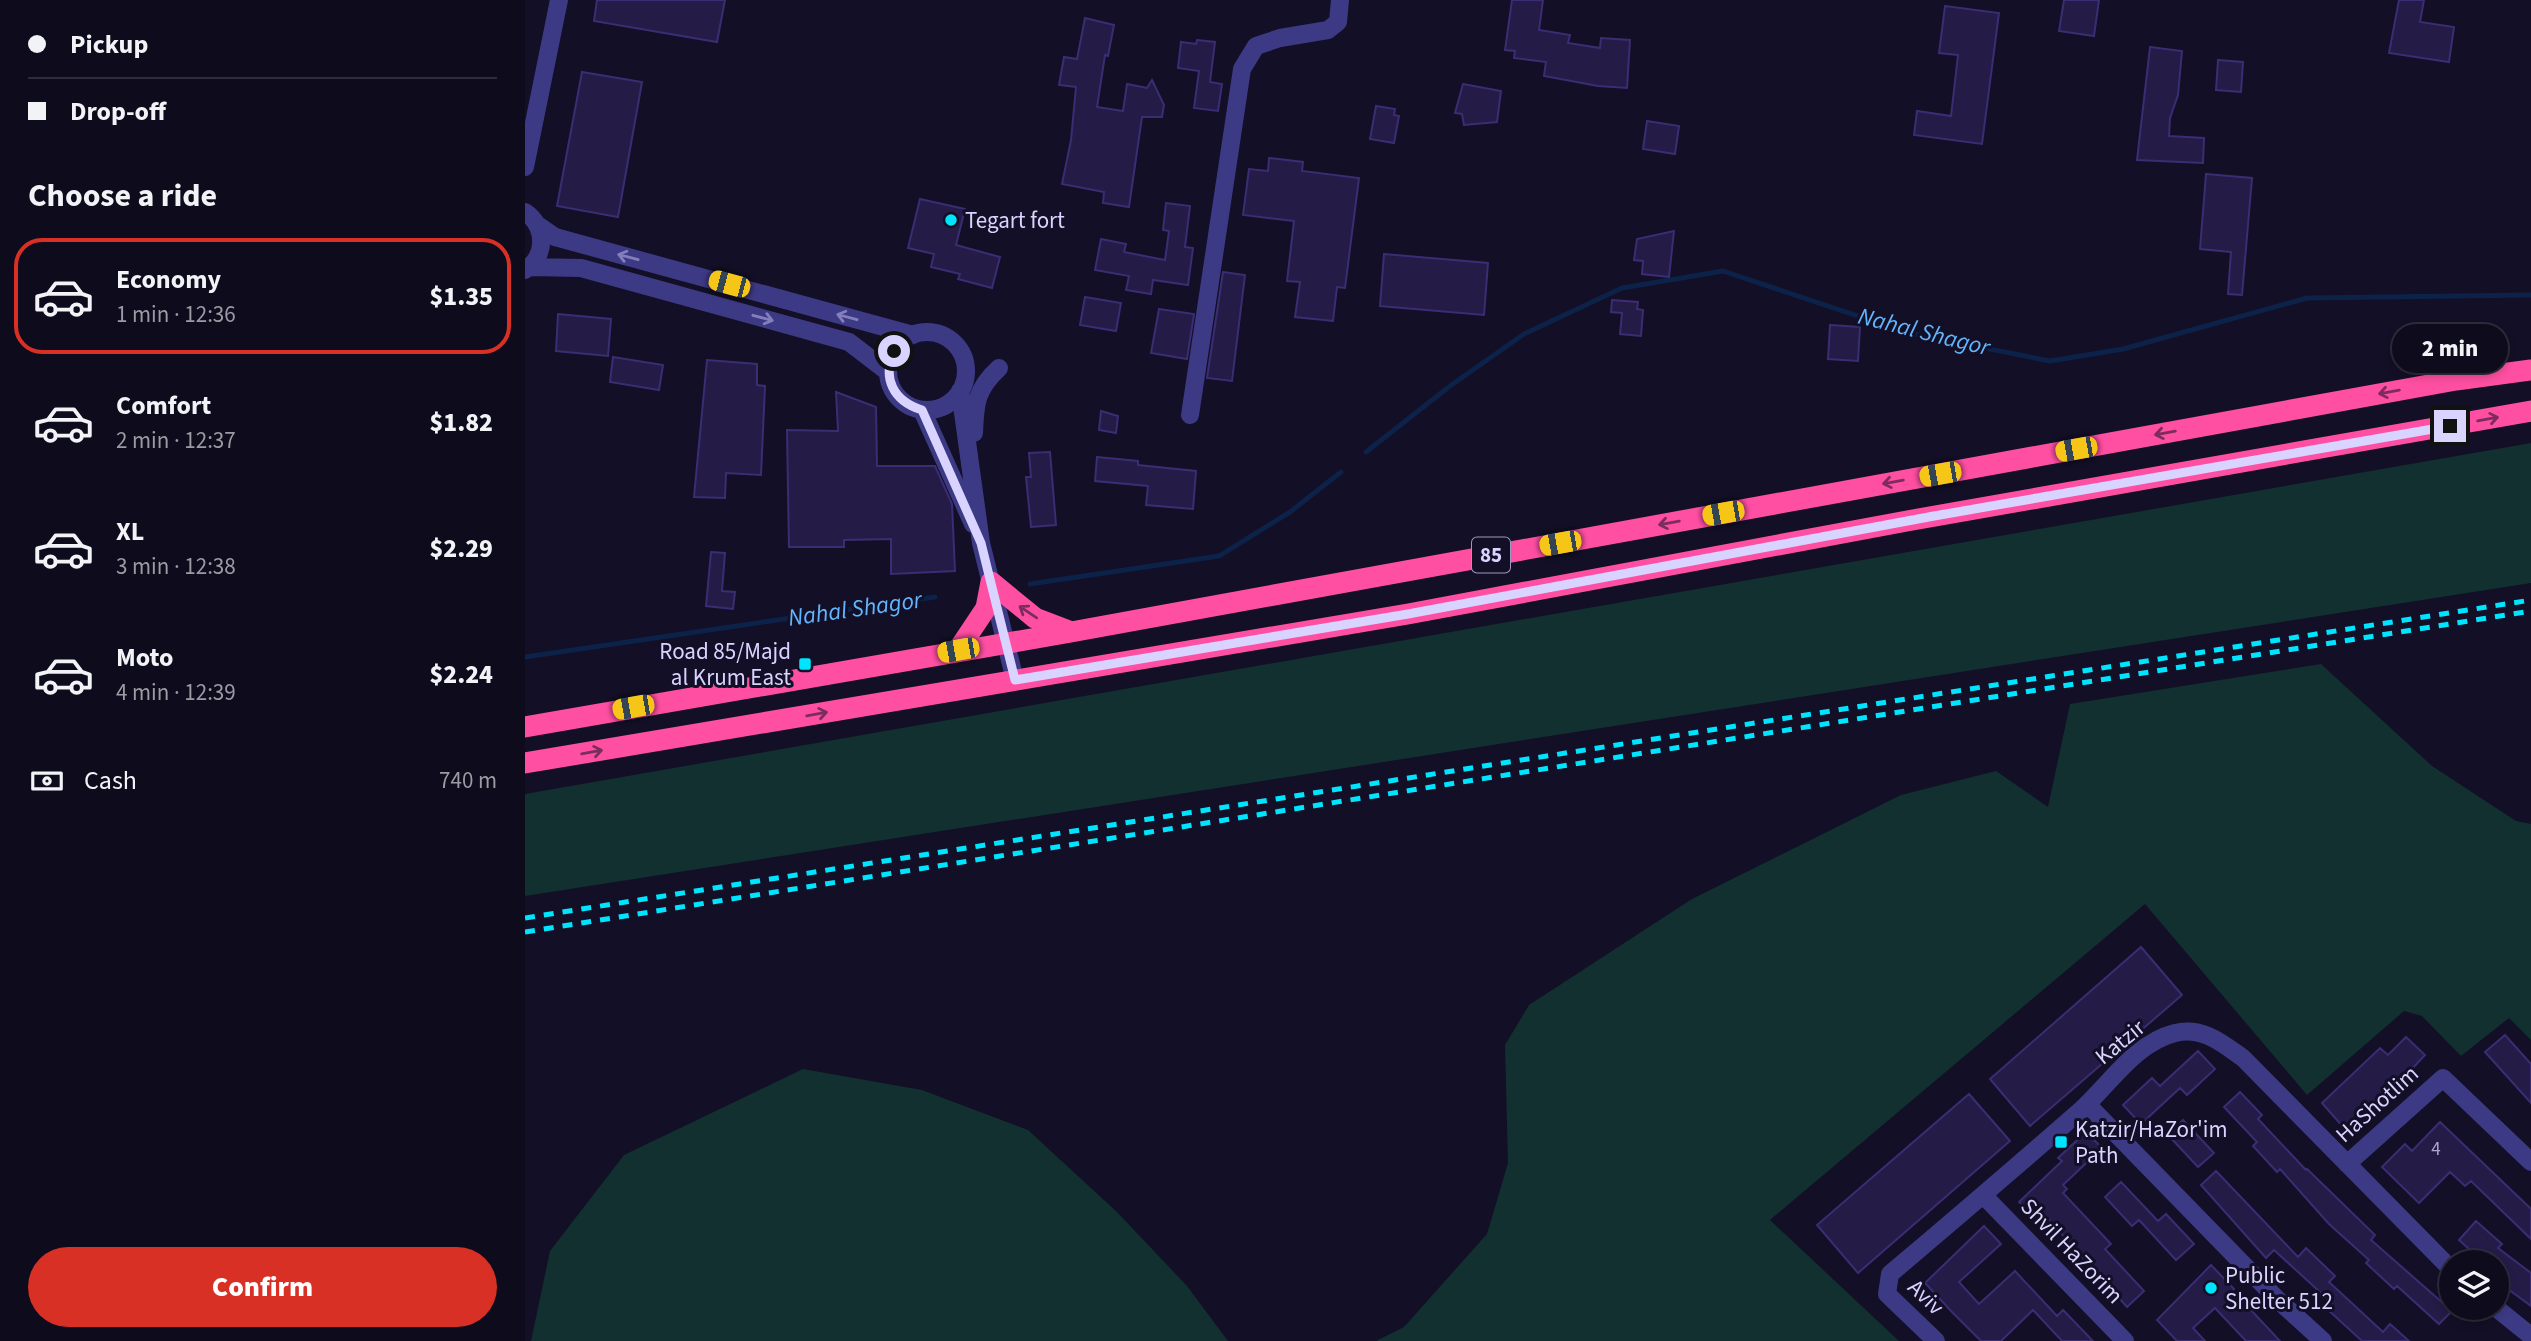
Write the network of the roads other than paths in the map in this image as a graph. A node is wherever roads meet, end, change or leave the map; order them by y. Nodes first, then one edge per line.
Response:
1 (559, 0) edge
2 (1340, 0) edge
3 (525, 167) edge
4 (525, 212) edge
5 (539, 226) junction
6 (528, 269) edge
7 (913, 335) junction
8 (999, 368) dead end
9 (2531, 370) edge
10 (888, 372) junction
11 (960, 391) junction
12 (922, 410) junction
13 (2531, 411) edge
14 (1190, 415) dead end
15 (972, 479) junction
16 (981, 543) junction
17 (991, 582) junction
18 (1071, 632) junction
19 (1005, 641) junction
20 (958, 650) junction
21 (1015, 680) junction
22 (525, 727) edge
23 (525, 763) edge
24 (2087, 1104) junction
25 (2531, 1162) edge
26 (2347, 1164) junction
27 (1984, 1196) junction
28 (2439, 1257) edge
29 (1886, 1287) joint
30 (2509, 1318) edge
31 (2531, 1336) edge
32 (1936, 1341) edge
33 (2125, 1341) edge
34 (2323, 1341) edge

1 - 3 street
2 - 14 street
4 - 5 street
5 - 6 street
7 -> 5 street
6 -> 10 street
7 - 10 street
7 - 11 street
8 - 15 street
9 -> 18 highway, 85
10 - 12 street
11 - 12 street
11 - 15 street
12 - 16 street
21 -> 13 highway, 85
15 - 16 street
16 - 17 street
18 -> 17 highway
17 - 19 street
17 - 20 highway
18 - 19 highway, 85
19 - 20 highway, 85
19 - 21 street
20 - 22 highway, 85
23 -> 21 highway, 85
24 - 26 street, Katzir
24 - 27 street, Katzir
24 - 34 street
25 - 26 street, HaShotlim
26 - 28 street, Katzir
27 - 29 street, Katzir
27 - 33 street, Shvil HaZorim
29 - 32 street, Aviv
30 - 31 street

